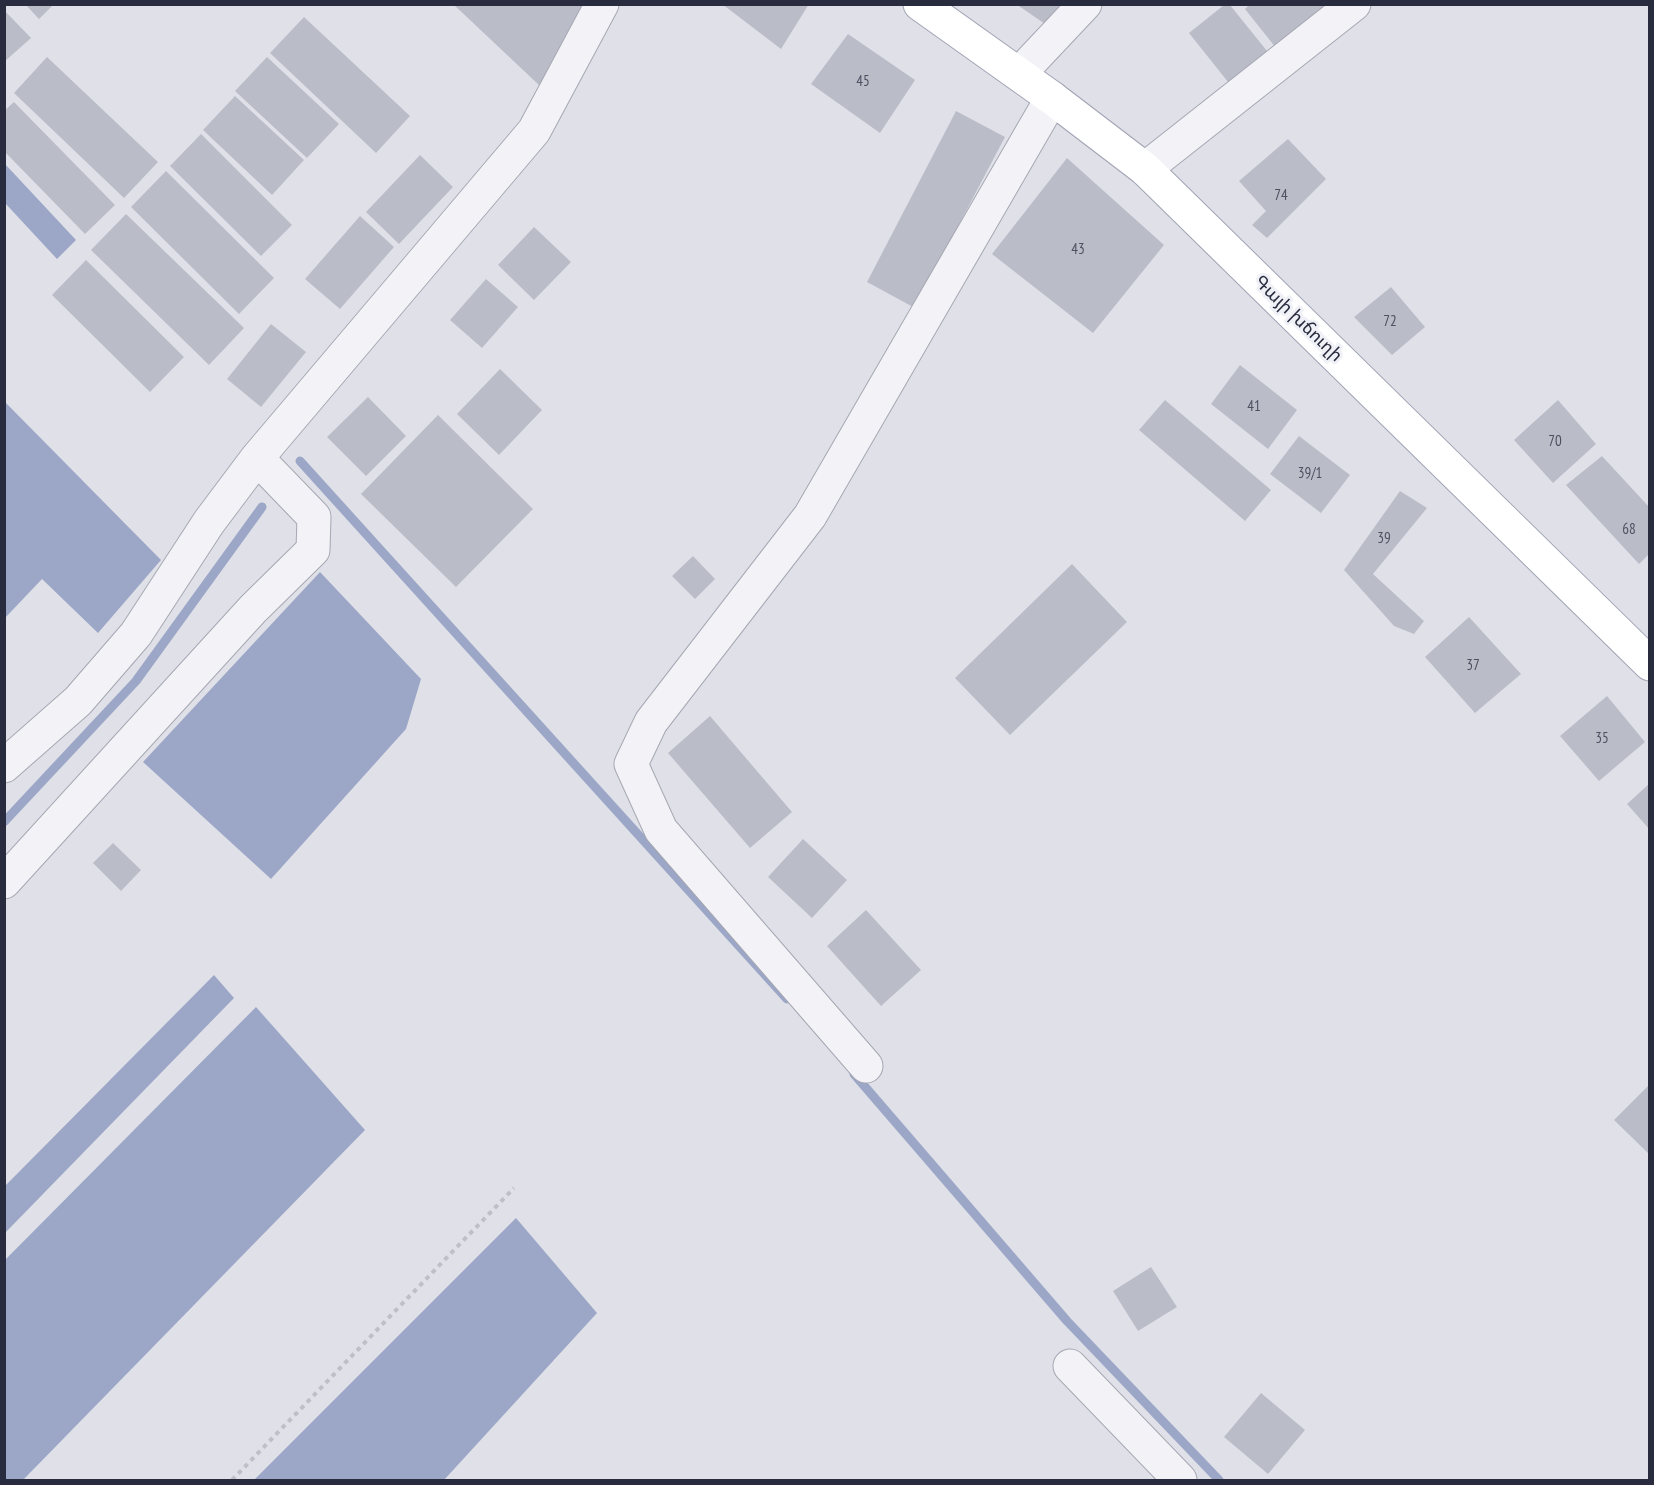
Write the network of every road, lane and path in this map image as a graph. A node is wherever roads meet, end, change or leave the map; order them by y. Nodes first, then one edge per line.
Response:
1 (602, 4) edge
2 (920, 4) edge
3 (1085, 4) edge
4 (1354, 4) edge
5 (1019, 74) junction
6 (1052, 98) junction
7 (1145, 169) junction
8 (257, 458) junction
9 (1650, 664) edge
10 (4, 766) edge
11 (4, 882) edge
12 (866, 1066) dead end
13 (514, 1188) dead end
14 (1070, 1366) dead end
15 (232, 1480) edge
16 (1180, 1480) edge

1 - 8 street
2 - 5 main road, Գայի խճուղի
3 - 5 street
4 - 7 street
5 - 6 main road, Գայի խճուղի
6 - 7 main road, Գայի խճուղի
6 - 12 street
7 - 9 main road, Գայի խճուղի
8 - 10 street
8 - 11 street
13 - 15 path
14 - 16 street

